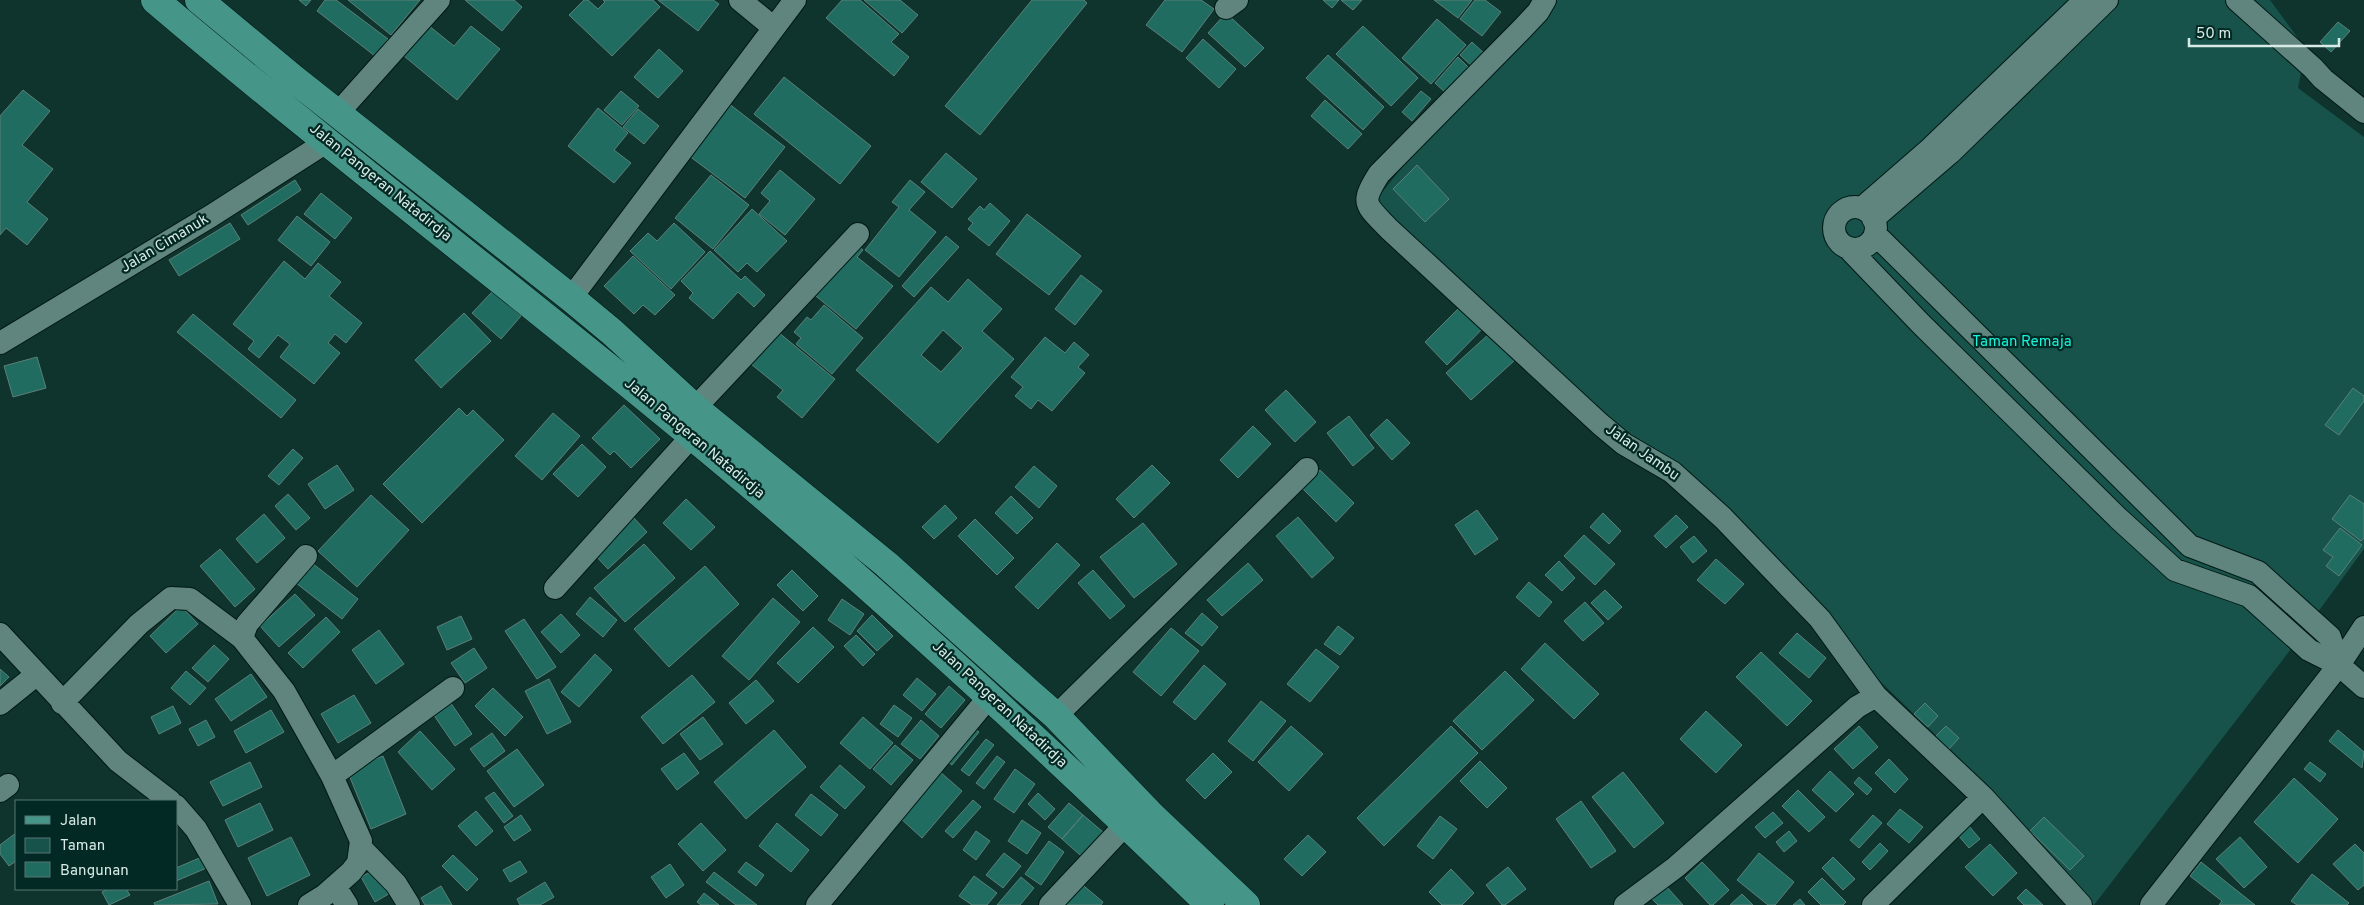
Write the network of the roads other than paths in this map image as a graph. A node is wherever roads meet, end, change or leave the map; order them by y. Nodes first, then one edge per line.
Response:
1 (154, 0) edge
2 (199, 0) edge
3 (439, 0) edge
4 (740, 0) edge
5 (795, 0) edge
6 (1545, 0) edge
7 (2085, 0) edge
8 (2107, 0) edge
9 (2237, 0) edge
10 (774, 28) junction
11 (2364, 112) edge
12 (338, 113) junction
13 (328, 140) junction
14 (1870, 220) junction
15 (858, 234) dead end
16 (1849, 248) junction
17 (571, 298) junction
18 (0, 343) edge
19 (695, 408) junction
20 (692, 436) junction
21 (1307, 469) dead end
22 (306, 556) dead end
23 (554, 588) dead end
24 (2364, 627) edge
25 (0, 634) edge
26 (242, 638) junction
27 (2339, 665) junction
28 (1009, 674) junction
29 (36, 675) junction
30 (2364, 687) edge
31 (453, 688) dead end
32 (989, 696) junction
33 (1876, 696) junction
34 (62, 703) junction
35 (0, 704) edge
36 (1056, 716) junction
37 (332, 776) junction
38 (1983, 797) junction
39 (169, 800) edge
40 (178, 808) edge
41 (1126, 824) junction
42 (361, 848) junction
43 (335, 886) junction
44 (240, 905) edge
45 (309, 905) edge
46 (347, 905) edge
47 (409, 905) edge
48 (817, 905) edge
49 (1050, 905) edge
50 (1210, 905) edge
51 (1246, 905) edge
52 (1624, 905) edge
53 (1873, 905) edge
54 (2081, 905) edge
55 (2151, 905) edge

1 - 13 main road, Jalan Pangeran Natadirdja
2 - 12 main road, Jalan Pangeran Natadirdja
3 - 12 street
4 - 10 street
5 - 10 street
6 - 33 street, Jalan Jambu
7 - 14 street
8 - 14 street
9 - 11 street
10 - 17 street
12 - 17 main road, Jalan Pangeran Natadirdja
13 - 18 street, Jalan Cimanuk
13 - 20 main road, Jalan Pangeran Natadirdja
14 - 16 street
14 - 16 street
14 - 27 street
15 - 19 street
16 - 27 street
17 - 19 main road, Jalan Pangeran Natadirdja
19 - 28 main road, Jalan Pangeran Natadirdja
20 - 23 street
20 - 32 main road, Jalan Pangeran Natadirdja
21 - 36 street
22 - 26 street
24 - 27 street
25 - 29 street
26 - 34 street
26 - 37 street
27 - 30 street
27 - 55 street
28 - 32 main road
28 - 36 main road, Jalan Pangeran Natadirdja
29 - 34 street
29 - 35 street
31 - 37 street
32 - 41 main road, Jalan Pangeran Natadirdja
32 - 48 street
33 - 38 street, Jalan Jambu
33 - 52 street
34 - 39 street
36 - 51 main road, Jalan Pangeran Natadirdja
37 - 42 street
38 - 53 street
38 - 54 street, Jalan Jambu
40 - 44 street
41 - 49 street
41 - 50 main road, Jalan Pangeran Natadirdja
42 - 43 street
42 - 47 street
43 - 45 street
43 - 46 street

